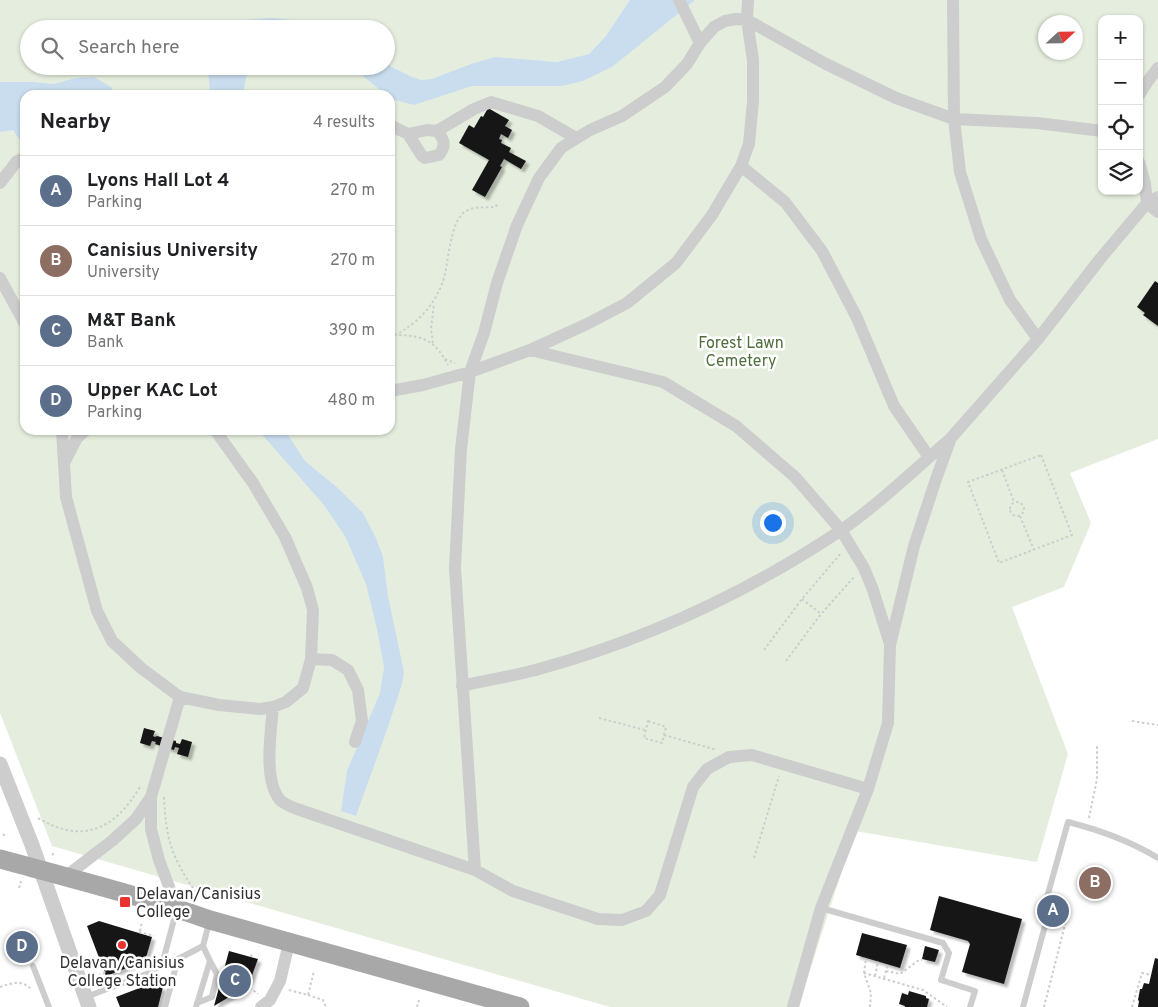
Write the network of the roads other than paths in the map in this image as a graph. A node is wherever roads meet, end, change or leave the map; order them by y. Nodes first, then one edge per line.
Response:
1 (679, 0) edge
2 (748, 0) edge
3 (953, 0) edge
4 (747, 20) junction
5 (700, 43) junction
6 (1158, 68) edge
7 (1143, 89) edge
8 (954, 119) junction
9 (395, 128) edge
10 (1098, 131) edge
11 (437, 132) junction
12 (408, 134) junction
13 (576, 138) junction
14 (20, 160) edge
15 (741, 166) junction
16 (1143, 176) edge
17 (0, 183) edge
18 (1152, 200) edge
19 (1158, 212) edge
20 (0, 278) edge
21 (20, 315) edge
22 (1038, 339) junction
23 (530, 350) junction
24 (470, 372) junction
25 (395, 390) edge
26 (62, 435) edge
27 (80, 435) edge
28 (219, 435) edge
29 (951, 438) junction
30 (929, 457) junction
31 (63, 464) junction
32 (841, 530) junction
33 (890, 645) junction
34 (311, 659) junction
35 (462, 686) junction
36 (180, 697) junction
37 (272, 708) junction
38 (355, 742) dead end
39 (0, 764) edge
40 (868, 789) junction
41 (151, 797) junction
42 (1158, 858) edge
43 (0, 859) edge
44 (475, 870) junction
45 (40, 871) junction
46 (65, 877) junction
47 (177, 908) junction
48 (821, 908) junction
49 (210, 920) junction
50 (289, 943) junction
51 (203, 946) junction
52 (210, 961) junction
53 (33, 966) dead end
54 (87, 1002) edge
55 (264, 1004) edge
56 (197, 1005) edge
57 (49, 1007) edge
58 (165, 1007) edge
59 (520, 1007) edge
60 (793, 1007) edge
61 (970, 1007) edge
62 (1023, 1007) edge

1 - 5 street
2 - 4 street
3 - 8 street
4 - 5 street
4 - 8 street
4 - 15 street
5 - 13 street
6 - 7 street
8 - 10 street
8 - 22 street
9 - 12 street
11 - 12 street
11 - 12 street
11 - 13 street
13 - 24 street
14 - 17 street
15 - 23 street
15 - 30 street
16 - 18 street
18 - 19 street
18 - 22 street
20 - 21 street
22 - 29 street
23 - 24 street
23 - 32 street
24 - 25 street
24 - 35 street
26 - 31 street
27 - 31 street
28 - 34 street
29 - 30 street
29 - 33 street
30 - 32 street
31 - 36 street
32 - 33 street
32 - 35 street
33 - 40 street
34 - 37 street
34 - 38 street
35 - 44 street
36 - 37 street
36 - 41 street
37 - 44 street
39 - 45 street
40 - 44 street
40 - 48 street
41 - 46 street
41 - 47 street
42 - 62 lane
43 - 45 main road
45 - 46 main road
45 - 54 street
46 - 47 main road
47 - 49 main road
47 - 54 lane
48 - 60 street
48 - 61 lane
49 - 50 main road
49 - 51 lane
50 - 55 street
50 - 59 main road
51 - 52 lane
51 - 58 lane
52 - 56 lane
52 - 56 lane
53 - 57 lane

